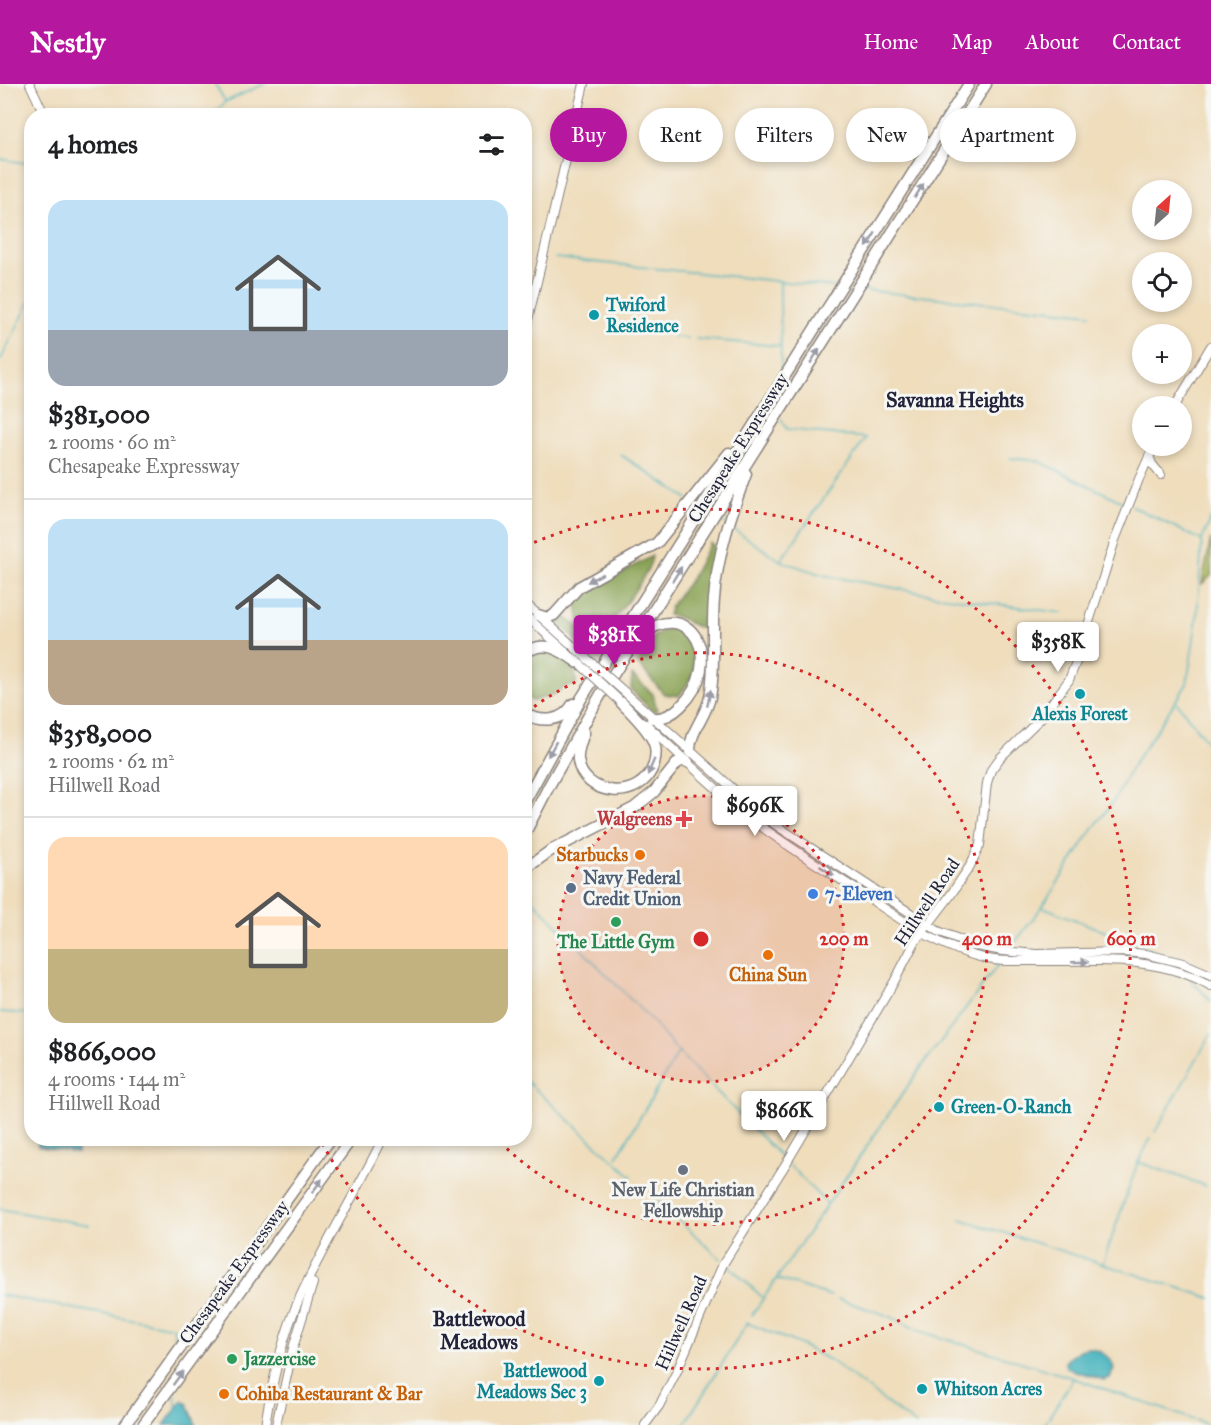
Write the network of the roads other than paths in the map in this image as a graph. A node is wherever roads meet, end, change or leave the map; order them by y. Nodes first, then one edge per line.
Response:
1 (30, 84) edge
2 (584, 84) edge
3 (969, 84) edge
4 (986, 84) edge
5 (41, 108) edge
6 (532, 303) edge
7 (1211, 346) edge
8 (776, 390) junction
9 (1181, 396) edge
10 (776, 418) junction
11 (1149, 456) joint
12 (1161, 475) dead end
13 (532, 609) edge
14 (538, 615) junction
15 (532, 621) edge
16 (635, 641) junction
17 (532, 649) edge
18 (581, 660) junction
19 (604, 663) junction
20 (624, 698) junction
21 (596, 704) junction
22 (532, 716) edge
23 (652, 718) junction
24 (689, 757) junction
25 (532, 788) edge
26 (532, 819) edge
27 (532, 864) edge
28 (927, 925) junction
29 (921, 933) junction
30 (1211, 975) edge
31 (1211, 986) edge
32 (325, 1146) edge
33 (346, 1146) edge
34 (380, 1146) edge
35 (328, 1243) junction
36 (125, 1425) edge
37 (143, 1425) edge
38 (265, 1425) edge
39 (276, 1425) edge
40 (645, 1425) edge

1 - 5 main road
2 - 6 main road
3 -> 8 highway, Chesapeake Expressway
10 -> 4 highway, Chesapeake Expressway
7 - 9 main road
8 -> 14 highway
8 - 19 highway, Chesapeake Expressway
16 -> 10 highway, Chesapeake Expressway
24 -> 10 highway
11 - 12 main road
11 - 28 main road, Hillwell Road
13 - 14 main road
14 - 18 main road
15 - 18 main road
16 - 21 highway, Chesapeake Expressway
16 - 23 highway
17 - 18 highway
18 - 20 main road, bridge
19 - 22 highway
19 -> 25 highway, Chesapeake Expressway
20 -> 21 highway
20 - 23 main road
20 - 24 main road
21 - 26 highway, Chesapeake Expressway
23 - 24 main road
24 - 27 highway
24 - 28 main road
24 -> 29 main road
28 - 29 main road, Hillwell Road
28 - 30 main road
29 -> 31 main road
29 - 40 main road, Hillwell Road
32 - 36 highway, Chesapeake Expressway
37 -> 33 highway, Chesapeake Expressway
34 - 35 main road
35 - 38 main road
35 - 39 main road

